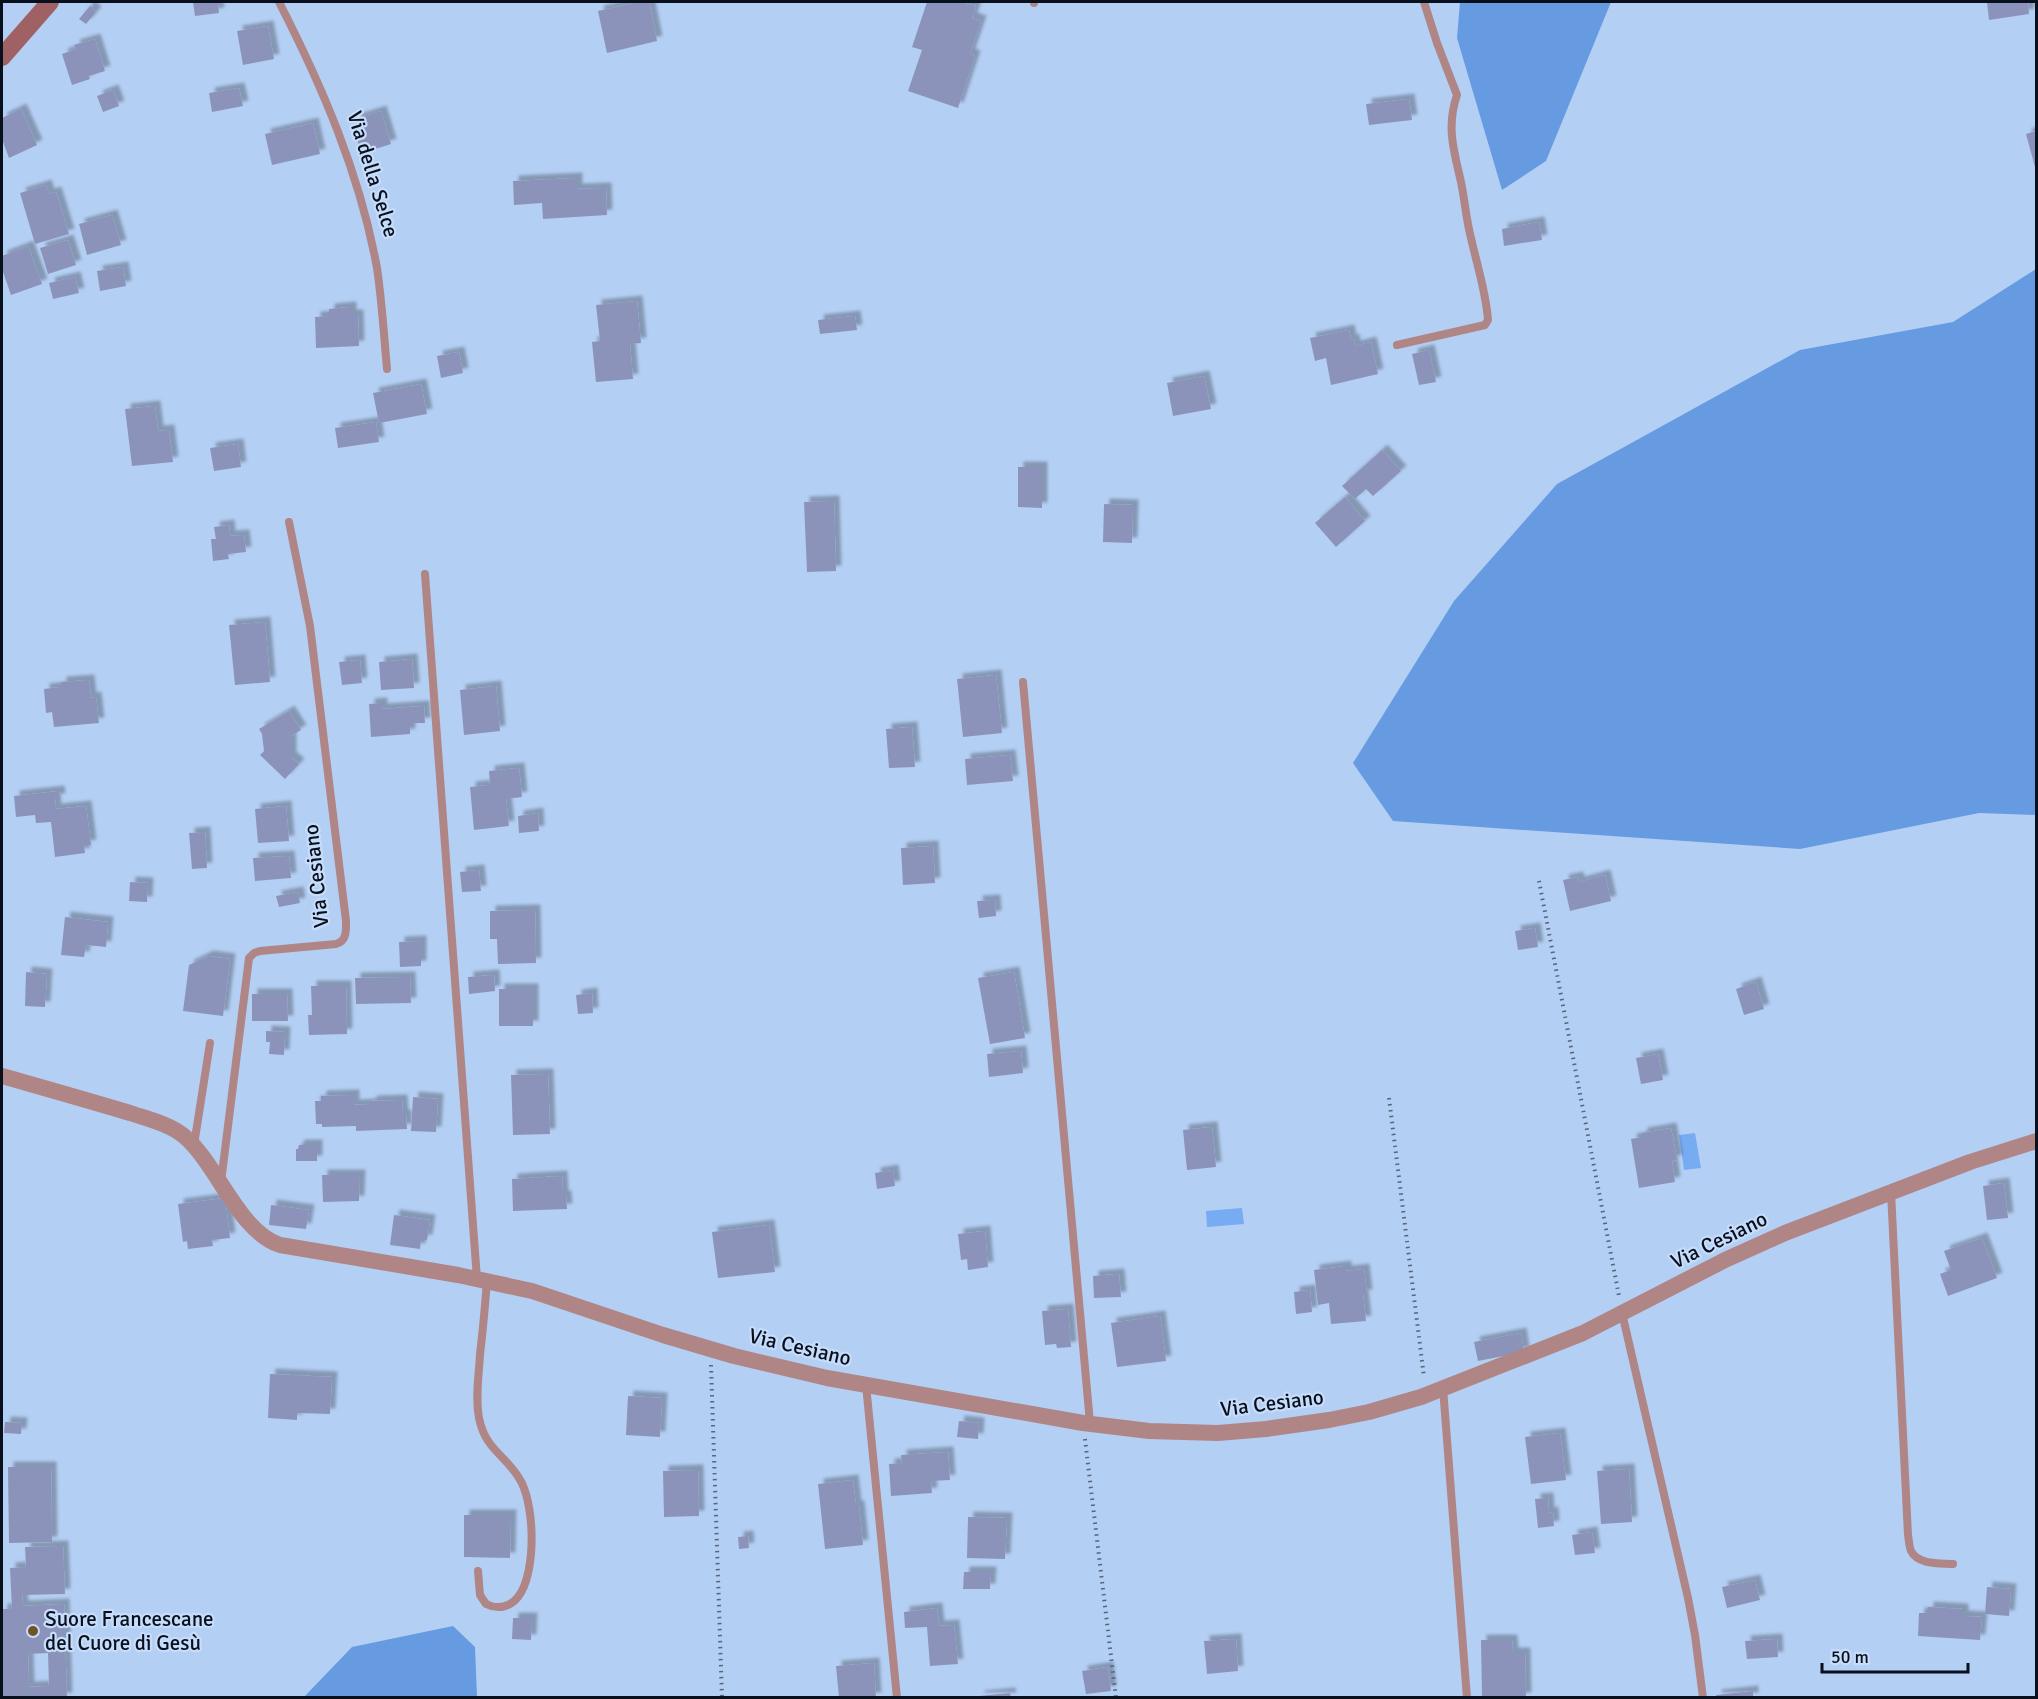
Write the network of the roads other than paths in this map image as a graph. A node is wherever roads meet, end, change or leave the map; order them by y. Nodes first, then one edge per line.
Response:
1 (50, 2) edge
2 (279, 2) edge
3 (1424, 2) edge
4 (2, 57) edge
5 (1397, 345) dead end
6 (387, 369) dead end
7 (289, 522) dead end
8 (425, 574) dead end
9 (1023, 682) dead end
10 (210, 1043) dead end
11 (2, 1076) edge
12 (2037, 1141) edge
13 (194, 1145) junction
14 (221, 1182) junction
15 (1892, 1192) junction
16 (482, 1280) junction
17 (1622, 1313) junction
18 (867, 1385) junction
19 (1443, 1388) junction
20 (1086, 1423) junction
21 (1953, 1564) dead end
22 (478, 1571) dead end
23 (897, 1698) edge
24 (1467, 1698) edge
25 (1703, 1698) edge

1 - 4 street
2 - 6 lane, Via della Selce
3 - 5 lane
7 - 14 lane, Via Cesiano
8 - 16 lane
9 - 20 lane
10 - 13 lane
11 - 13 street, Via Cesiano
12 - 15 street, Via Cesiano
13 - 14 street, Via Cesiano
14 - 16 street, Via Cesiano
15 - 17 street, Via Cesiano
15 - 21 lane
16 - 18 street, Via Cesiano
16 - 22 lane
17 - 19 street, Via Cesiano
17 - 25 lane
18 - 20 street, Via Cesiano
18 - 23 lane
19 - 20 street, Via Cesiano
19 - 24 lane

